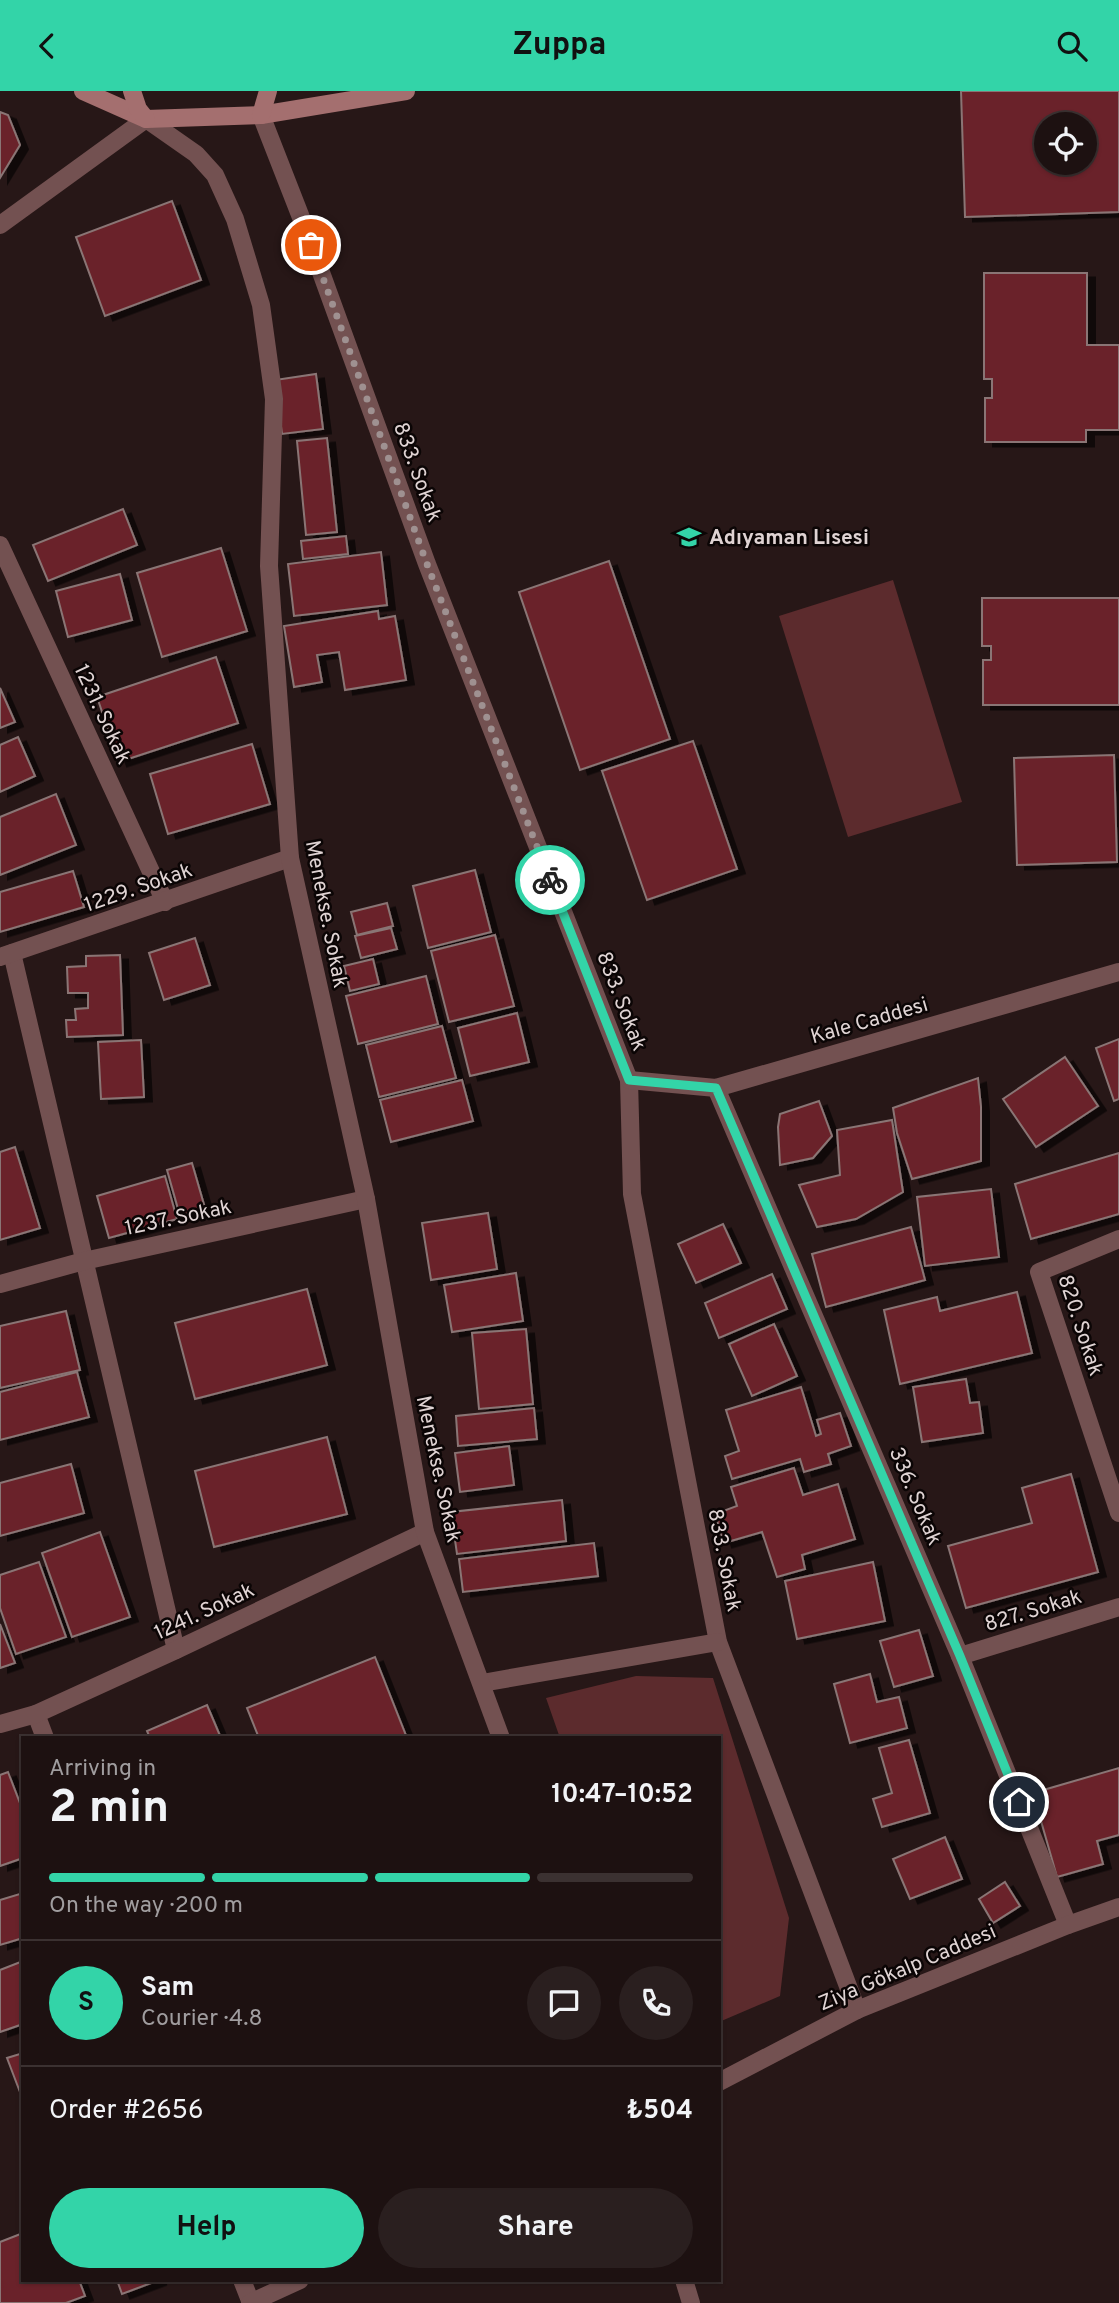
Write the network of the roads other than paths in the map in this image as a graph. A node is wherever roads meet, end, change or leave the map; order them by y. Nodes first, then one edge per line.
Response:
1 (83, 91) edge
2 (132, 91) edge
3 (268, 91) edge
4 (406, 91) edge
5 (261, 115) junction
6 (146, 119) junction
7 (0, 225) edge
8 (0, 545) edge
9 (290, 859) junction
10 (165, 902) junction
11 (6, 955) edge
12 (1119, 972) edge
13 (629, 1080) junction
14 (716, 1088) junction
15 (366, 1199) junction
16 (1119, 1239) edge
17 (84, 1261) junction
18 (0, 1284) edge
19 (1119, 1513) edge
20 (425, 1532) junction
21 (1119, 1607) edge
22 (718, 1642) junction
23 (176, 1650) junction
24 (960, 1656) junction
25 (481, 1683) junction
26 (36, 1714) junction
27 (0, 1724) edge
28 (44, 1736) edge
29 (500, 1736) edge
30 (1119, 1907) edge
31 (1068, 1924) junction
32 (857, 2010) junction
33 (721, 2081) edge
34 (244, 2282) edge
35 (296, 2282) edge
36 (685, 2282) edge
37 (251, 2303) edge
38 (691, 2303) edge

1 - 6 main road
2 - 6 main road
3 - 5 main road
4 - 5 main road
5 - 6 main road
5 - 13 street, 833. Sokak
6 - 7 street
6 - 9 street, Menekse. Sokak
8 - 10 street, 1231. Sokak
9 - 10 street, 1229. Sokak
9 - 15 street, Menekse. Sokak
10 - 11 street, 1229. Sokak
11 - 17 street
12 - 14 street, Kale Caddesi
13 - 14 street, Kale Caddesi
13 - 22 street, 833. Sokak
14 - 24 street, 336. Sokak
15 - 17 street, 1237. Sokak
15 - 20 street, Menekse. Sokak
16 - 19 street, 820. Sokak
17 - 18 street, 1237. Sokak
17 - 23 street
20 - 23 street, 1241. Sokak
20 - 25 street, Menekse. Sokak
21 - 24 street, 827. Sokak
22 - 25 street
22 - 32 street, 833. Sokak
23 - 26 street, 1241. Sokak
24 - 31 street, 336. Sokak
25 - 29 street, Menekse. Sokak
26 - 27 street, 1241. Sokak
26 - 28 street
30 - 31 street, Ziya Gökalp Caddesi
31 - 32 street, Ziya Gökalp Caddesi
32 - 33 street, Ziya Gökalp Caddesi
34 - 37 street
35 - 37 street
36 - 38 street

